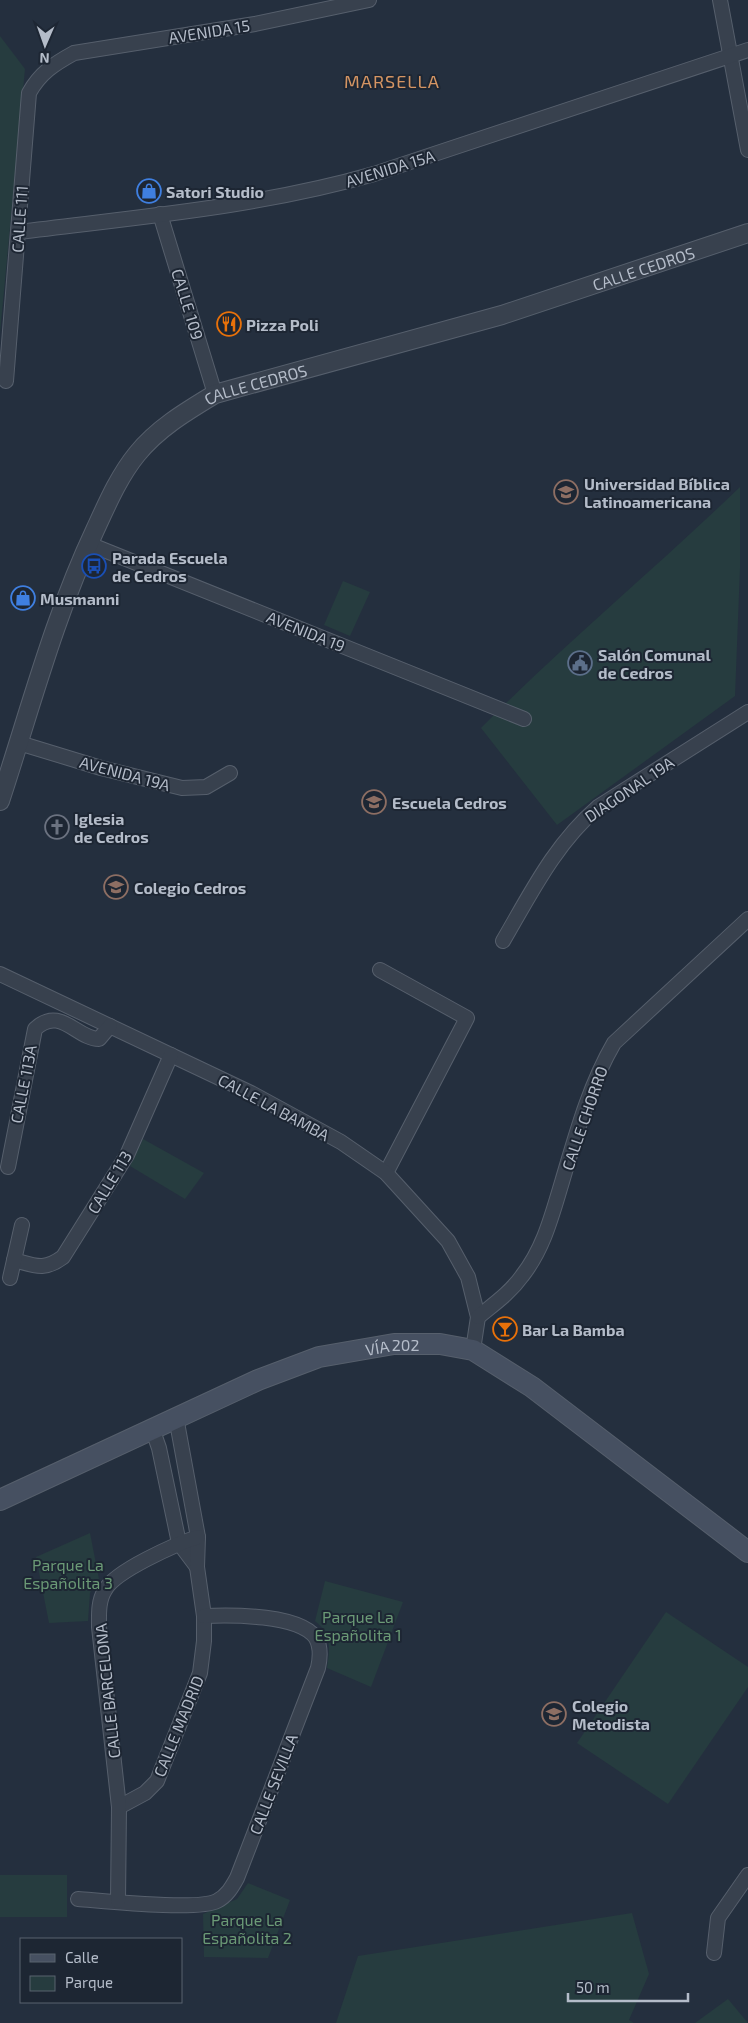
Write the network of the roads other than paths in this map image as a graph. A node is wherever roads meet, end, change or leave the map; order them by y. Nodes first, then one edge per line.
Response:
1 (369, 0) edge
2 (720, 0) edge
3 (748, 50) edge
4 (730, 57) junction
5 (52, 65) joint
6 (748, 150) edge
7 (160, 214) junction
8 (18, 232) junction
9 (748, 234) edge
10 (6, 381) dead end
11 (215, 394) junction
12 (88, 544) junction
13 (748, 712) edge
14 (524, 719) dead end
15 (19, 743) junction
16 (230, 773) dead end
17 (0, 801) edge
18 (748, 919) edge
19 (502, 941) dead end
20 (380, 970) dead end
21 (0, 974) edge
22 (110, 1026) junction
23 (171, 1055) junction
24 (8, 1167) dead end
25 (386, 1173) junction
26 (22, 1225) dead end
27 (14, 1260) junction
28 (10, 1278) dead end
29 (478, 1317) junction
30 (473, 1350) junction
31 (176, 1417) junction
32 (152, 1428) junction
33 (0, 1500) edge
34 (198, 1537) junction
35 (179, 1543) junction
36 (748, 1552) edge
37 (197, 1567) junction
38 (204, 1616) junction
39 (119, 1807) junction
40 (748, 1875) edge
41 (78, 1899) dead end
42 (118, 1901) junction
43 (714, 1953) dead end

1 - 5 street, AVENIDA 15
2 - 4 street
3 - 4 street, AVENIDA 15A
4 - 6 street
4 - 7 street, AVENIDA 15A
5 - 8 street, CALLE 111
7 - 8 street, AVENIDA 15A
7 - 11 street, CALLE 109
8 - 10 street, CALLE 111
9 - 11 street, CALLE CEDROS
11 - 12 street, CALLE CEDROS
12 - 14 street, AVENIDA 19
12 - 15 street, CALLE CEDROS
13 - 19 street, DIAGONAL 19A
15 - 16 street, AVENIDA 19A
15 - 17 street, CALLE CEDROS
18 - 29 street, CALLE CHORRO
20 - 25 street
21 - 22 street, CALLE LA BAMBA
22 - 23 street, CALLE LA BAMBA
22 - 24 street, CALLE 113A
23 - 25 street, CALLE LA BAMBA
23 - 27 street, CALLE 113
25 - 29 street, CALLE LA BAMBA
26 - 27 street
27 - 28 street
29 - 30 street
30 - 31 main road, VÍA 202
30 - 36 main road, VÍA 202
31 - 32 main road, VÍA 202
31 - 34 street, CALLE MADRID
32 - 33 main road, VÍA 202
32 - 35 street, CALLE MADRID
34 - 35 street, CALLE BARCELONA
34 - 37 street, CALLE MADRID
35 - 37 street, CALLE MADRID
35 - 39 street, CALLE BARCELONA
37 - 38 street, CALLE MADRID
38 - 39 street, CALLE MADRID
38 - 42 street, CALLE SEVILLA
39 - 42 street, CALLE BARCELONA
40 - 43 street
41 - 42 street, CALLE SEVILLA

